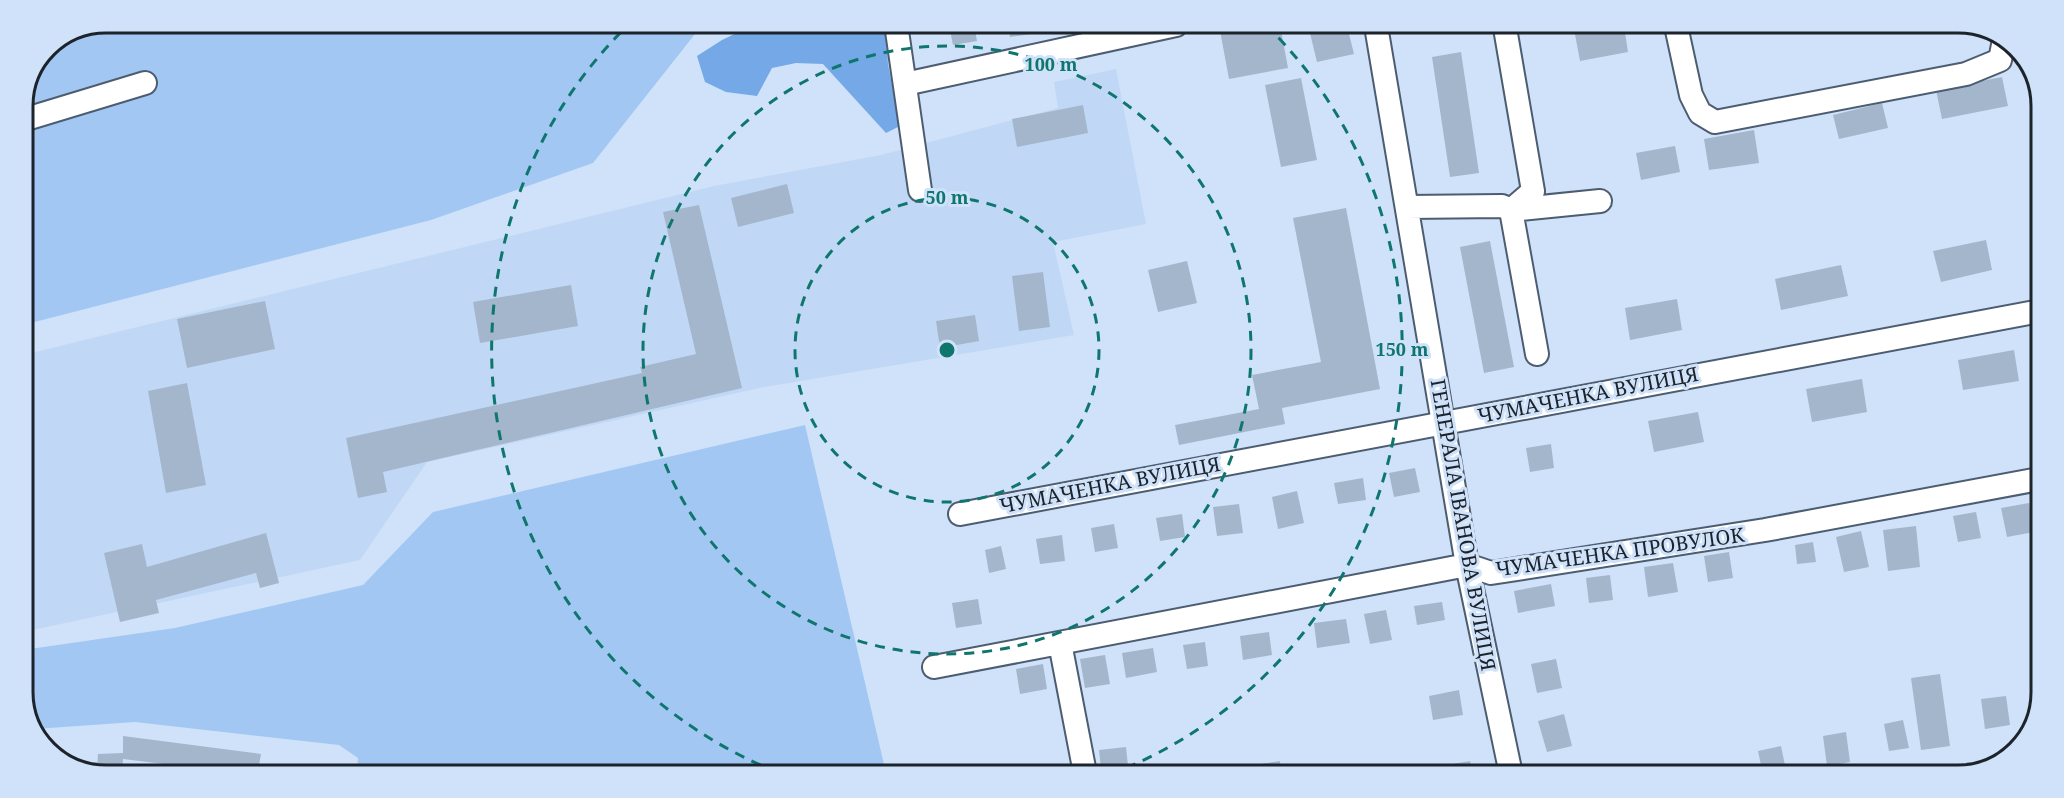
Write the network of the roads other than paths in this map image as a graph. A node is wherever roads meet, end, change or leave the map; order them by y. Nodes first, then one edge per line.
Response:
1 (897, 33) edge
2 (1139, 33) edge
3 (1377, 33) edge
4 (1678, 33) edge
5 (1506, 34) dead end
6 (2002, 48) edge
7 (144, 83) dead end
8 (905, 84) junction
9 (33, 117) edge
10 (920, 190) dead end
11 (1600, 201) dead end
12 (1407, 207) junction
13 (1512, 210) junction
14 (2031, 313) edge
15 (1537, 354) dead end
16 (1443, 423) junction
17 (2031, 480) edge
18 (960, 514) dead end
19 (1467, 565) junction
20 (1060, 643) junction
21 (934, 667) dead end
22 (1083, 765) edge
23 (1509, 765) edge

1 - 8 street
2 - 8 street
3 - 12 street, ГЕНЕРАЛА ІВАНОВА ВУЛИЦЯ
4 - 6 street
5 - 13 street
7 - 9 street
8 - 10 street
11 - 13 street
12 - 13 street
12 - 16 street, ГЕНЕРАЛА ІВАНОВА ВУЛИЦЯ
13 - 15 street
14 - 16 street, ЧУМАЧЕНКА ВУЛИЦЯ
16 - 18 street, ЧУМАЧЕНКА ВУЛИЦЯ
16 - 19 street, ГЕНЕРАЛА ІВАНОВА ВУЛИЦЯ
17 - 19 street, ЧУМАЧЕНКА ПРОВУЛОК
19 - 20 street, ЧУМАЧЕНКА ПРОВУЛОК
19 - 23 street, ГЕНЕРАЛА ІВАНОВА ВУЛИЦЯ
20 - 21 street, ЧУМАЧЕНКА ПРОВУЛОК
20 - 22 street

